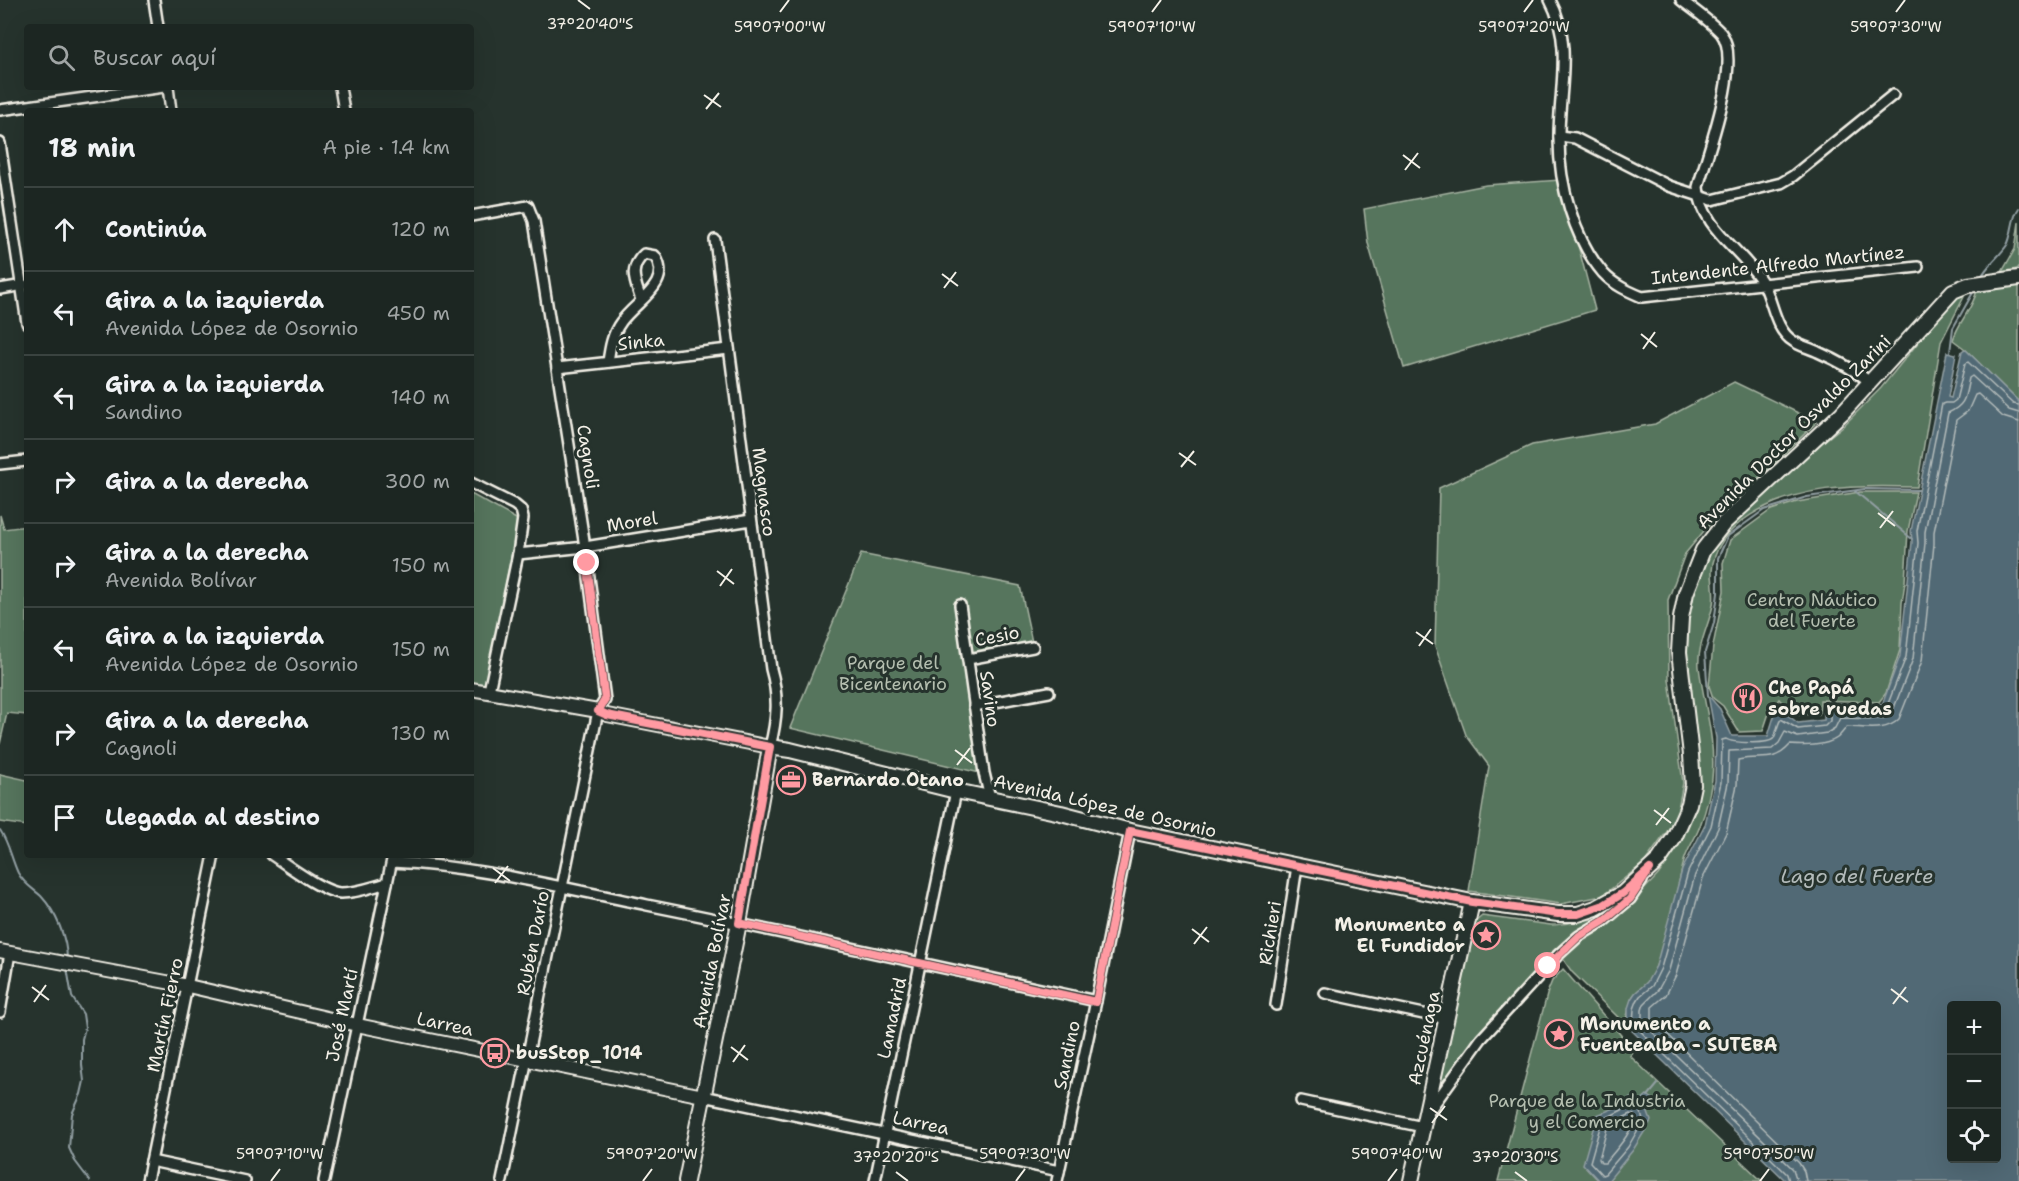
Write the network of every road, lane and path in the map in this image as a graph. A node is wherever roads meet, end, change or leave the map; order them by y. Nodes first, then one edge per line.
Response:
1 (154, 0) edge
2 (1550, 0) edge
3 (1681, 0) edge
4 (158, 24) edge
5 (144, 90) edge
6 (167, 90) edge
7 (340, 90) edge
8 (1893, 96) dead end
9 (170, 108) edge
10 (344, 108) edge
11 (0, 110) edge
12 (1559, 136) junction
13 (0, 143) edge
14 (1699, 196) junction
15 (4, 208) edge
16 (474, 215) edge
17 (715, 240) dead end
18 (1918, 267) dead end
19 (2019, 278) edge
20 (24, 285) edge
21 (1764, 285) junction
22 (0, 289) edge
23 (641, 300) junction
24 (729, 349) junction
25 (608, 362) junction
26 (557, 368) junction
27 (1870, 382) junction
28 (24, 461) edge
29 (0, 464) edge
30 (474, 484) edge
31 (751, 520) junction
32 (585, 547) junction
33 (518, 554) junction
34 (960, 605) dead end
35 (1033, 646) dead end
36 (968, 659) junction
37 (474, 689) edge
38 (489, 691) junction
39 (1049, 692) dead end
40 (974, 706) junction
41 (598, 711) junction
42 (770, 747) junction
43 (956, 791) junction
44 (990, 798) junction
45 (1130, 831) junction
46 (213, 858) edge
47 (277, 858) edge
48 (392, 858) edge
49 (1297, 866) junction
50 (1650, 869) junction
51 (387, 883) junction
52 (561, 887) junction
53 (1472, 902) junction
54 (739, 923) junction
55 (5, 952) edge
56 (920, 963) junction
57 (188, 986) junction
58 (1325, 993) dead end
59 (1096, 1002) junction
60 (1276, 1005) dead end
61 (0, 1011) edge
62 (1446, 1019) junction
63 (357, 1025) junction
64 (527, 1060) junction
65 (704, 1096) junction
66 (1301, 1101) dead end
67 (1424, 1121) junction
68 (885, 1133) junction
69 (151, 1161) junction
70 (1058, 1176) edge
71 (147, 1181) edge
72 (245, 1181) edge
73 (324, 1181) edge
74 (502, 1181) edge
75 (686, 1181) edge
76 (875, 1181) edge
77 (1411, 1181) edge

1 - 4 street
2 - 12 street
3 - 14 street
5 - 11 street
6 - 9 street
7 - 10 street
8 - 14 street
12 - 14 street
12 - 21 street, Intendente Alfredo Martínez
13 - 15 street
14 - 21 street
15 - 20 street
16 - 26 street, Cagnoli
17 - 24 street, Magnasco
18 - 21 street, Intendente Alfredo Martínez
19 - 27 main road, Avenida Doctor Osvaldo Zarini
20 - 22 street
21 - 27 street
23 - 23 street
23 - 25 street
24 - 25 street, Sinka
24 - 31 street, Magnasco
25 - 26 street, Sinka
26 - 32 street, Cagnoli
27 - 50 main road, Avenida Doctor Osvaldo Zarini
28 - 29 street
30 - 33 street
31 - 32 street, Morel
31 - 42 street, Magnasco
32 - 33 street, Morel
32 - 41 street, Cagnoli
33 - 38 street
34 - 36 street, Savino
35 - 36 street, Cesio
36 - 40 street, Savino
37 - 38 street, Avenida López de Osornio
38 - 41 street, Avenida López de Osornio
39 - 40 street
40 - 44 street, Savino
41 - 42 street, Avenida López de Osornio
41 - 52 street, Rubén Darío
42 - 43 main road, Avenida López de Osornio
42 - 54 main road, Avenida Bolívar
43 - 44 main road, Avenida López de Osornio
43 - 56 street, Lamadrid
44 - 45 main road, Avenida López de Osornio
45 - 49 main road, Avenida López de Osornio
45 - 59 street, Sandino
46 - 57 street, Martín Fierro
47 - 51 street
48 - 51 street, José Martí
48 - 52 street
49 - 53 main road, Avenida López de Osornio
49 - 60 street, Richieri
50 - 53 main road, Avenida López de Osornio
50 - 67 street, Avenida Doctor Osvaldo Zarini
51 - 63 street, José Martí
52 - 54 street
52 - 64 street, Rubén Darío
53 - 62 main road, Azcuénaga
54 - 56 street
54 - 65 main road, Avenida Bolívar
55 - 57 street, Larrea
55 - 61 street
56 - 59 street
56 - 68 street, Lamadrid
57 - 63 street, Larrea
57 - 69 street, Martín Fierro
58 - 62 street
59 - 70 street, Sandino
62 - 67 main road, Azcuénaga
63 - 64 street, Larrea
63 - 73 street, José Martí
64 - 65 street, Larrea
64 - 74 street, Rubén Darío
65 - 68 street, Larrea
65 - 75 main road, Avenida Bolívar
66 - 67 street
67 - 77 main road, Azcuénaga
68 - 70 street, Larrea
68 - 76 street, Lamadrid
69 - 71 street, Martín Fierro
69 - 72 street

